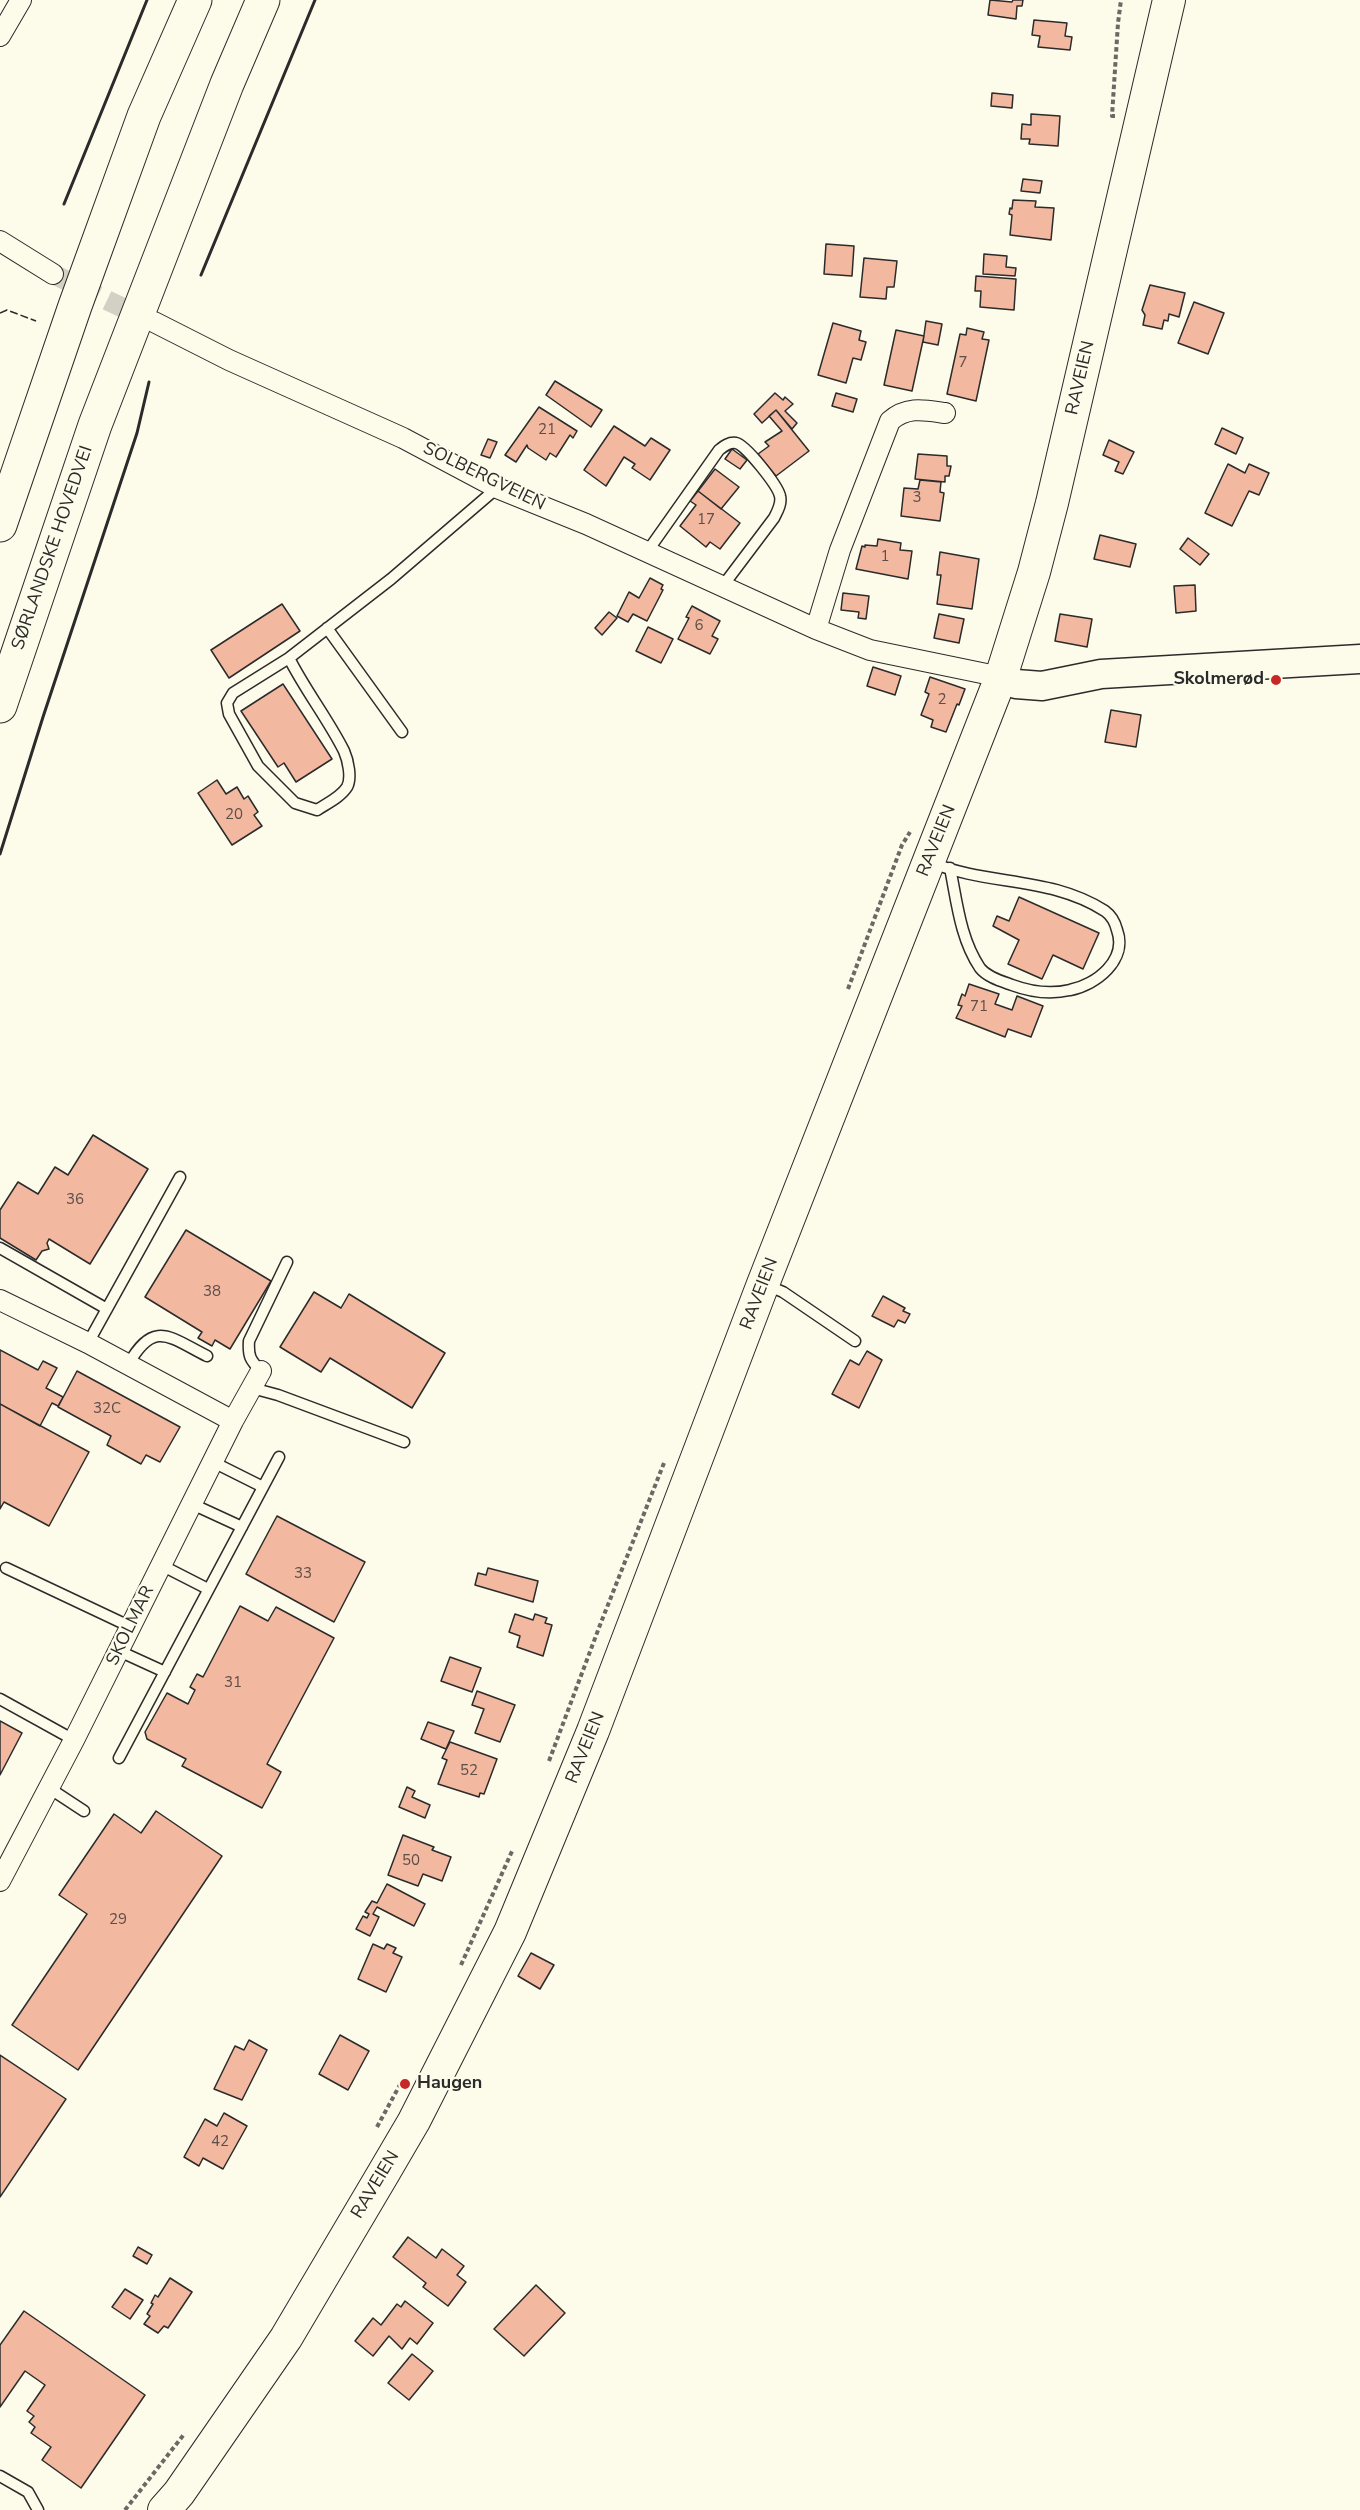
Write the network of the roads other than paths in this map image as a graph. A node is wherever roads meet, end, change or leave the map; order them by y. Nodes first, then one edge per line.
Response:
1 (21, 0) edge
2 (195, 0) edge
3 (263, 0) edge
4 (1169, 0) edge
5 (0, 36) edge
6 (0, 241) edge
7 (53, 274) tunnel mouth
8 (154, 322) tunnel mouth
9 (945, 413) dead end
10 (497, 488) junction
11 (0, 525) edge
12 (647, 552) junction
13 (722, 587) junction
14 (327, 628) junction
15 (816, 629) junction
16 (289, 658) junction
17 (1360, 660) edge
18 (1001, 677) junction
19 (0, 706) edge
20 (402, 732) dead end
21 (939, 865) junction
22 (180, 1177) dead end
23 (0, 1248) edge
24 (287, 1262) dead end
25 (763, 1284) junction
26 (0, 1300) edge
27 (107, 1309) junction
28 (855, 1341) dead end
29 (88, 1343) junction
30 (207, 1356) dead end
31 (128, 1365) junction
32 (256, 1379) junction
33 (233, 1421) junction
34 (404, 1442) dead end
35 (279, 1457) dead end
36 (213, 1462) junction
37 (263, 1487) junction
38 (192, 1504) junction
39 (242, 1527) junction
40 (161, 1565) junction
41 (6, 1568) dead end
42 (208, 1589) junction
43 (131, 1627) junction
44 (119, 1651) junction
45 (165, 1672) junction
46 (0, 1699) edge
47 (74, 1740) junction
48 (119, 1758) dead end
49 (49, 1788) junction
50 (84, 1811) dead end
51 (0, 1881) edge
52 (0, 2476) edge
53 (38, 2510) edge
54 (164, 2510) edge

1 - 5 street
2 - 11 highway
3 - 19 highway, SØRLANDSKE HOVEDVEI
4 - 18 main road, RAVEIEN
6 - 7 street
8 - 10 street, SOLBERGVEIEN
9 - 15 street
10 - 12 street, SOLBERGVEIEN
10 - 14 lane
12 - 13 street, SOLBERGVEIEN
12 - 13 lane
13 - 15 street, SOLBERGVEIEN
14 - 16 lane
14 - 20 lane
15 - 18 street, SOLBERGVEIEN
16 - 16 lane
17 - 18 main road
18 - 21 main road, RAVEIEN
21 - 21 lane
21 - 25 main road, RAVEIEN
22 - 27 lane
23 - 27 lane
24 - 32 lane
25 - 28 lane
25 - 54 main road, RAVEIEN
26 - 29 street
27 - 29 lane
29 - 31 street
30 - 31 lane
31 - 33 street
32 - 33 street, SKOLMAR
32 - 34 lane
33 - 36 street, SKOLMAR
35 - 37 lane
36 - 37 lane
36 - 38 street, SKOLMAR
37 - 39 lane
38 - 39 lane
38 - 40 street, SKOLMAR
39 - 42 lane
40 - 42 lane
40 - 43 street, SKOLMAR
41 - 43 lane
42 - 45 lane
43 - 44 street, SKOLMAR
44 - 45 lane
44 - 47 street, SKOLMAR
45 - 48 lane
46 - 47 lane
47 - 49 street, SKOLMAR
49 - 50 lane
49 - 51 street, SKOLMAR
52 - 53 lane

